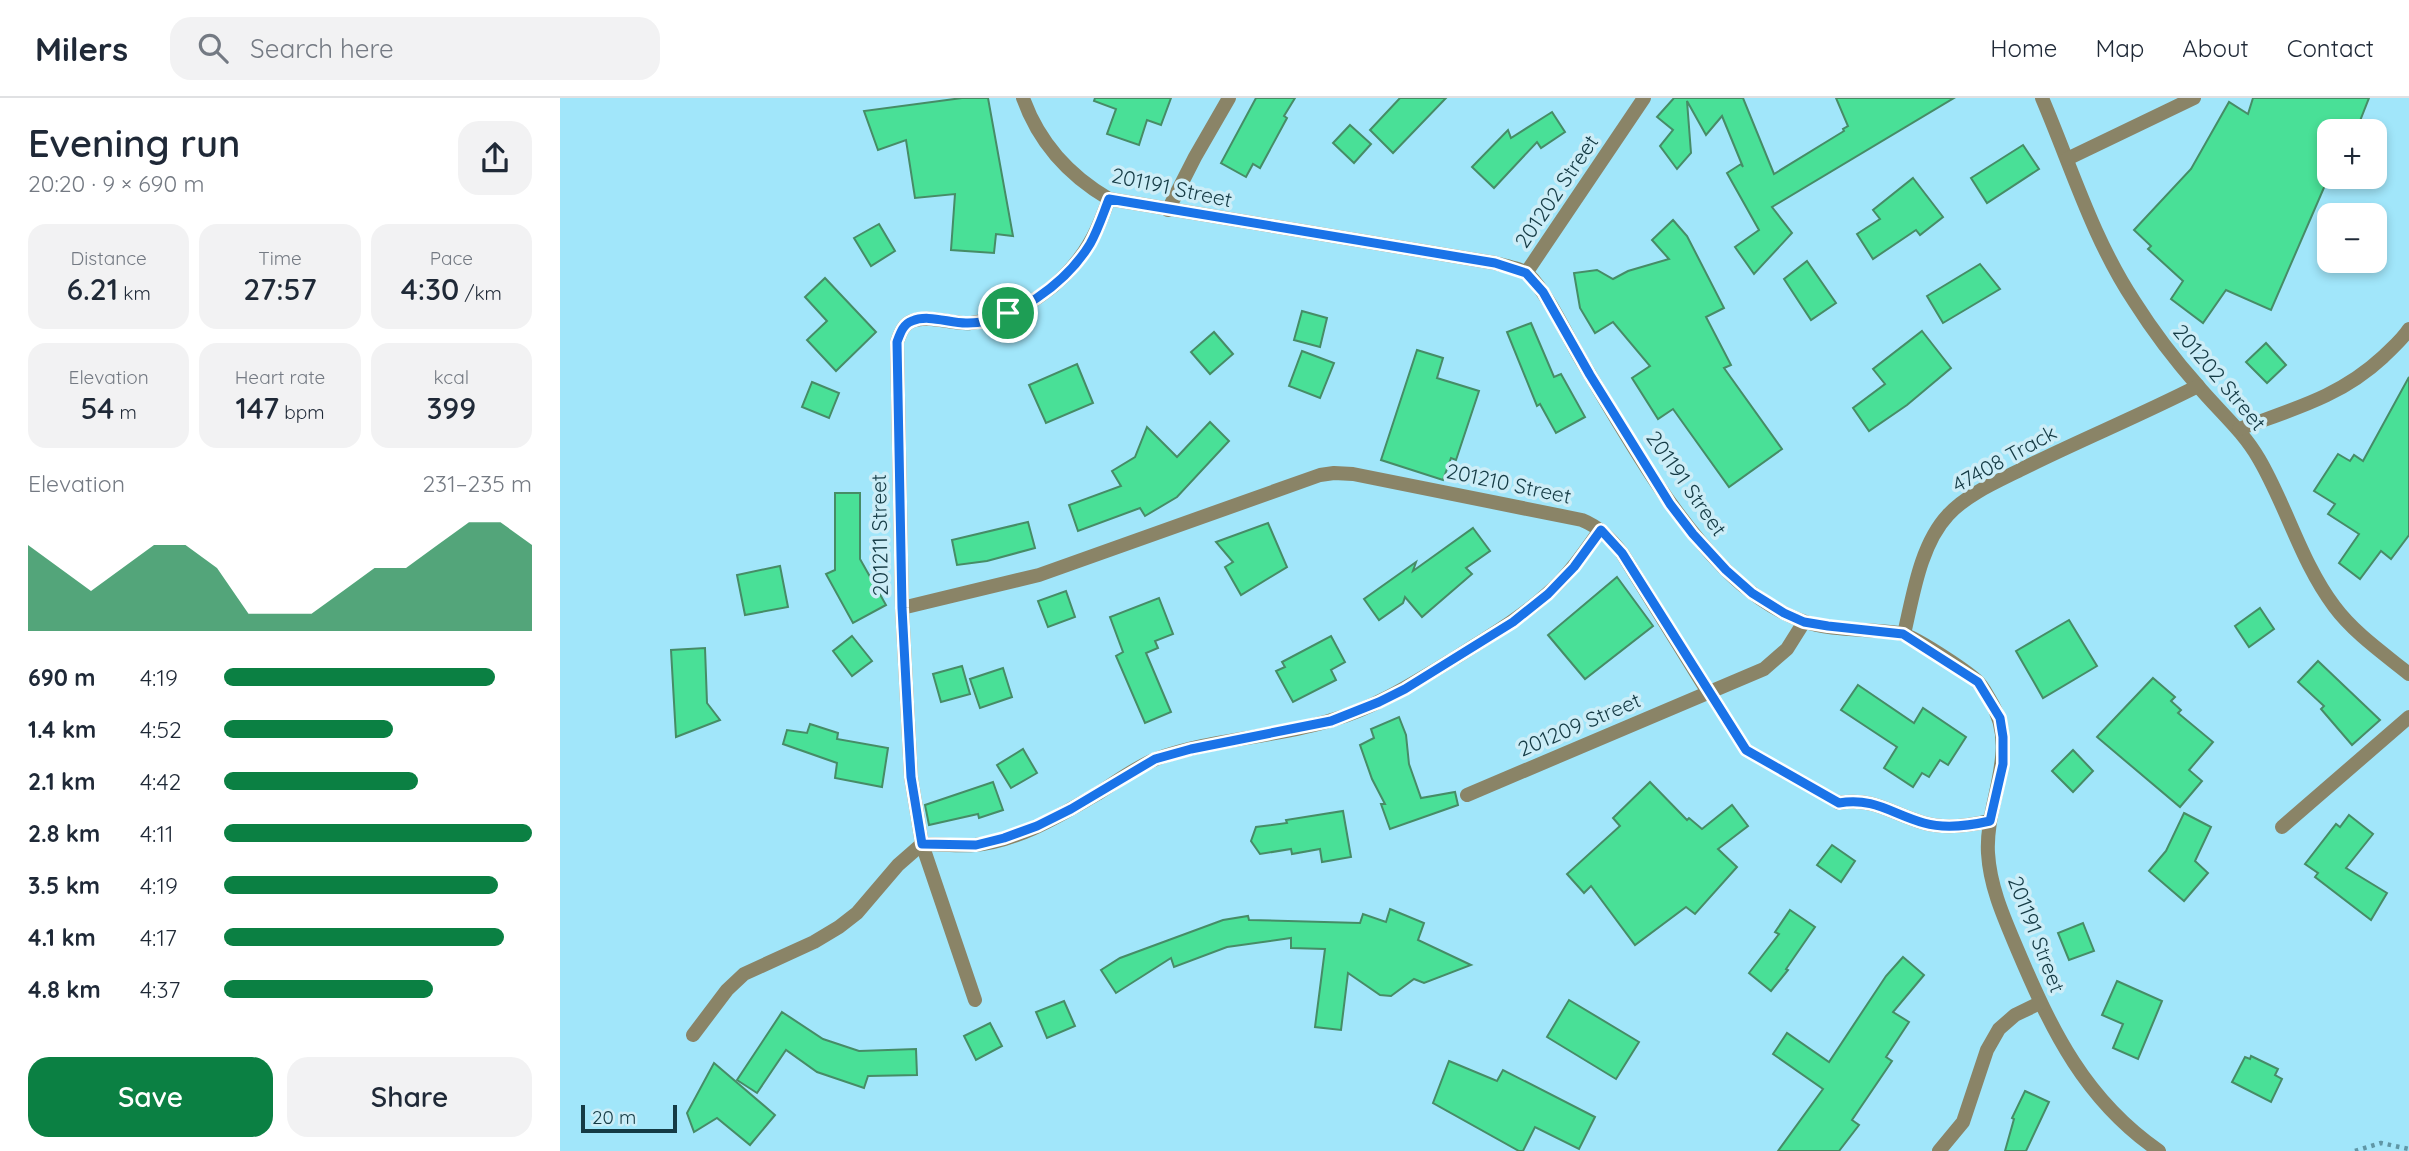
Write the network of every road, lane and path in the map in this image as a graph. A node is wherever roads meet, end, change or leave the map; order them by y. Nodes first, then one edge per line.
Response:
1 (1023, 98) edge
2 (1229, 98) edge
3 (1644, 98) edge
4 (2042, 98) edge
5 (2194, 98) edge
6 (2067, 159) junction
7 (1109, 199) junction
8 (1168, 210) junction
9 (1526, 273) junction
10 (2409, 329) edge
11 (2198, 386) junction
12 (2239, 429) junction
13 (1601, 530) junction
14 (902, 608) junction
15 (1804, 622) junction
16 (1903, 634) junction
17 (2409, 674) edge
18 (1708, 692) junction
19 (2409, 717) edge
20 (1467, 795) dead end
21 (1839, 803) joint
22 (1990, 821) junction
23 (2282, 827) dead end
24 (922, 844) junction
25 (975, 1000) dead end
26 (2040, 1003) junction
27 (693, 1035) dead end
28 (2409, 1149) edge
29 (1939, 1151) edge
30 (2159, 1151) edge
31 (2355, 1151) edge

1 - 7 street, 201191 Street
2 - 8 street
3 - 9 street, 201202 Street
4 - 6 street, 201202 Street
5 - 6 street
6 - 11 street, 201202 Street
7 - 8 street, 201191 Street
7 - 14 street, 201211 Street
8 - 9 street, 201191 Street
9 - 15 street, 201191 Street
10 - 12 street
11 - 12 street, 201202 Street
11 - 16 street, 47408 Track
12 - 17 street, 201202 Street
13 - 14 street, 201210 Street
13 - 18 street, 201210 Street
13 - 24 street
14 - 24 street, 201211 Street
15 - 16 street, 201191 Street
15 - 18 street, 201209 Street
16 - 22 street, 201191 Street
18 - 20 street, 201209 Street
18 - 21 path
19 - 23 street
21 - 22 street
22 - 26 street, 201191 Street
24 - 25 street, 201211 Street
24 - 27 street
26 - 29 street
26 - 30 street, 201191 Street
28 - 31 path

